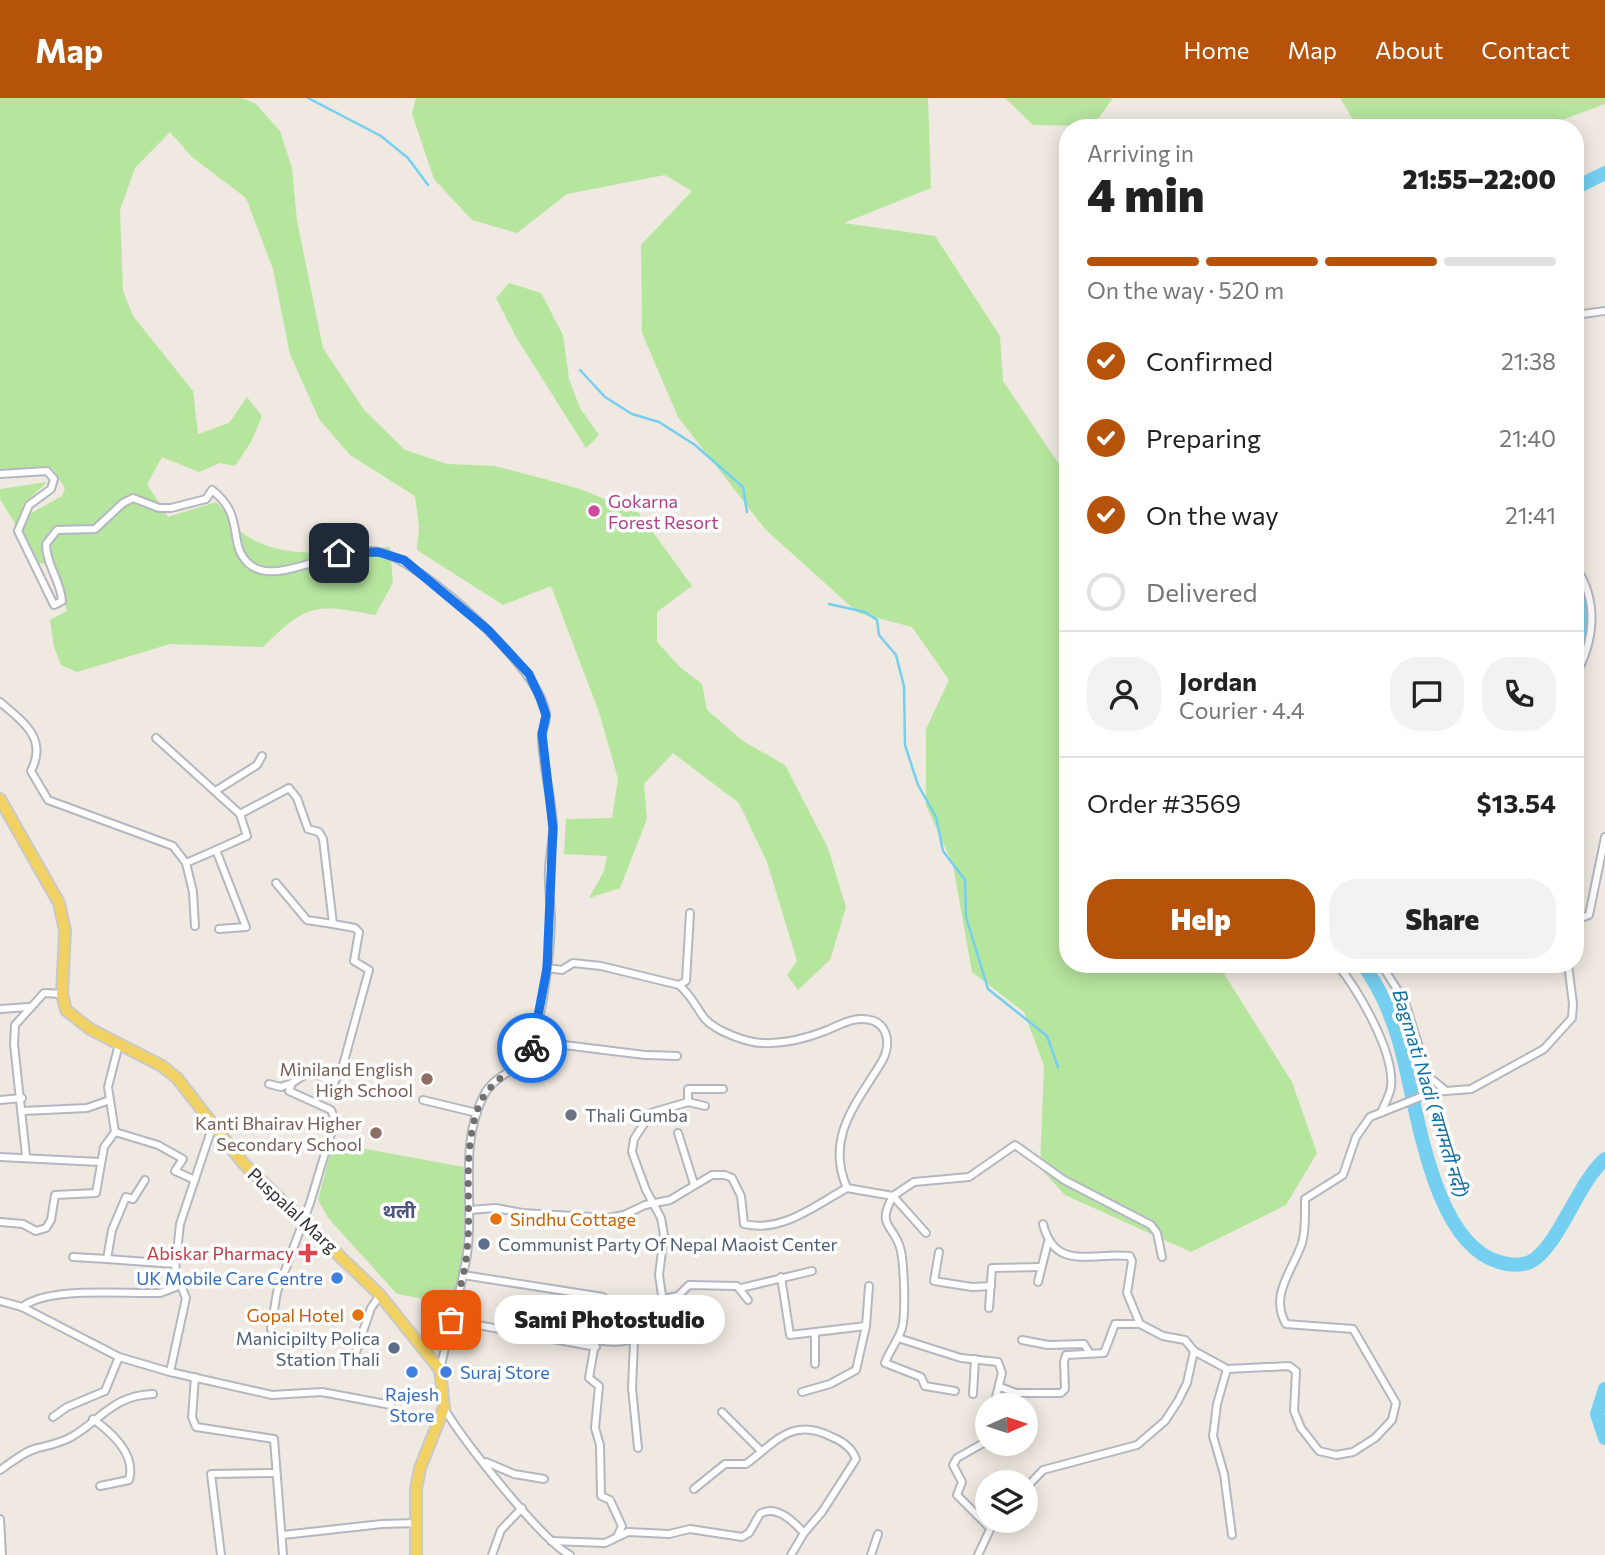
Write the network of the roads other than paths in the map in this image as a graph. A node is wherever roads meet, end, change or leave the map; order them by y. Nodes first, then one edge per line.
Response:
1 (1605, 312) edge
2 (1584, 314) edge
3 (0, 474) edge
4 (1584, 583) edge
5 (1584, 654) edge
6 (0, 702) edge
7 (156, 738) dead end
8 (262, 756) dead end
9 (217, 790) junction
10 (0, 799) edge
11 (240, 814) junction
12 (1605, 836) edge
13 (216, 850) junction
14 (186, 863) junction
15 (276, 883) dead end
16 (690, 913) dead end
17 (1584, 917) edge
18 (333, 925) junction
19 (195, 926) dead end
20 (219, 929) dead end
21 (547, 968) junction
22 (1344, 973) edge
23 (1387, 973) edge
24 (1569, 973) edge
25 (680, 985) junction
26 (62, 993) junction
27 (28, 1007) junction
28 (0, 1009) edge
29 (534, 1043) junction
30 (119, 1044) junction
31 (677, 1056) dead end
32 (292, 1083) junction
33 (269, 1084) dead end
34 (723, 1089) dead end
35 (1444, 1090) junction
36 (22, 1098) junction
37 (0, 1100) edge
38 (423, 1100) dead end
39 (107, 1101) dead end
40 (688, 1102) junction
41 (705, 1106) dead end
42 (23, 1111) junction
43 (477, 1113) junction
44 (1381, 1113) junction
45 (213, 1125) junction
46 (115, 1132) junction
47 (678, 1133) dead end
48 (26, 1156) junction
49 (0, 1157) edge
50 (100, 1162) junction
51 (145, 1180) dead end
52 (195, 1180) junction
53 (694, 1184) junction
54 (847, 1188) junction
55 (893, 1196) junction
56 (655, 1204) junction
57 (469, 1210) junction
58 (304, 1219) junction
59 (0, 1222) edge
60 (1043, 1224) dead end
61 (926, 1233) dead end
62 (1048, 1242) junction
63 (939, 1252) dead end
64 (73, 1257) dead end
65 (1162, 1257) dead end
66 (107, 1259) junction
67 (175, 1264) junction
68 (1041, 1267) junction
69 (813, 1271) dead end
70 (463, 1275) junction
71 (781, 1277) junction
72 (178, 1282) junction
73 (1038, 1282) dead end
74 (869, 1286) dead end
75 (991, 1286) junction
76 (741, 1289) junction
77 (380, 1294) junction
78 (662, 1299) junction
79 (748, 1300) dead end
80 (0, 1301) edge
81 (22, 1307) junction
82 (989, 1308) dead end
83 (451, 1320) junction
84 (1140, 1324) junction
85 (866, 1326) junction
86 (271, 1329) dead end
87 (814, 1333) junction
88 (898, 1338) junction
89 (634, 1340) junction
90 (1022, 1340) dead end
91 (596, 1344) junction
92 (1194, 1350) junction
93 (1089, 1352) junction
94 (119, 1357) junction
95 (975, 1359) junction
96 (352, 1364) dead end
97 (815, 1364) dead end
98 (1227, 1369) junction
99 (440, 1370) junction
100 (170, 1372) junction
101 (195, 1377) junction
102 (1000, 1387) junction
103 (955, 1391) dead end
104 (802, 1392) dead end
105 (998, 1393) edge
106 (153, 1394) dead end
107 (973, 1394) dead end
108 (391, 1405) dead end
109 (444, 1408) junction
110 (722, 1412) dead end
111 (53, 1417) dead end
112 (93, 1419) junction
113 (638, 1448) dead end
114 (975, 1448) edge
115 (760, 1450) junction
116 (484, 1461) junction
117 (0, 1471) edge
118 (275, 1473) junction
119 (1038, 1475) edge
120 (544, 1479) dead end
121 (100, 1486) dead end
122 (694, 1489) dead end
123 (522, 1508) junction
124 (975, 1510) edge
125 (0, 1519) edge
126 (417, 1524) junction
127 (804, 1533) junction
128 (988, 1533) edge
129 (878, 1534) dead end
130 (283, 1535) junction
131 (618, 1535) junction
132 (1232, 1535) dead end
133 (551, 1541) junction
134 (2, 1555) edge
135 (220, 1555) edge
136 (284, 1555) edge
137 (416, 1555) edge
138 (492, 1555) edge
139 (570, 1555) edge
140 (791, 1555) edge
141 (871, 1555) edge
142 (978, 1555) edge

1 - 2 street
3 - 21 street
4 - 5 street
6 - 14 street
7 - 9 street
8 - 9 street
9 - 11 street
10 - 26 main road
11 - 13 street
11 - 18 street
12 - 17 street
13 - 14 street
13 - 20 street
14 - 19 street
15 - 18 street
16 - 25 street
18 - 32 street
21 - 25 street
21 - 29 street
22 - 44 street
23 - 35 street
24 - 35 street
25 - 54 street
26 - 27 street
26 - 30 main road, Puspalal Marg
27 - 28 street
27 - 36 street
29 - 31 street
29 - 43 street
30 - 45 main road, Puspalal Marg
30 - 46 street
32 - 33 street
32 - 58 street
34 - 40 street
35 - 44 street
36 - 37 street
36 - 42 street
38 - 43 street
39 - 42 street
40 - 41 street
40 - 56 street
42 - 48 street
43 - 57 street
44 - 98 street
45 - 52 street
45 - 58 main road, Puspalal Marg
46 - 50 street
46 - 52 street
47 - 53 street
48 - 49 street
48 - 50 street
50 - 59 street
51 - 66 street
52 - 67 street
53 - 54 street
53 - 56 street
54 - 55 street
55 - 61 street
55 - 65 street
55 - 88 street
56 - 57 street
56 - 78 street
57 - 70 street
58 - 77 main road, Puspalal Marg
58 - 86 street
60 - 62 street
62 - 68 street
62 - 84 street
63 - 75 street
64 - 66 street
66 - 67 street
67 - 72 street
68 - 73 street
68 - 75 street
69 - 71 street
70 - 83 street
70 - 91 street
71 - 76 street
71 - 87 street
72 - 81 street
72 - 100 street
74 - 85 street
75 - 82 street
76 - 78 street
76 - 79 street
77 - 96 street
77 - 99 main road, Puspalal Marg
78 - 89 street
80 - 81 street
81 - 94 street
83 - 91 street
83 - 99 street
84 - 92 street
84 - 93 street
85 - 87 street
85 - 104 street
87 - 97 street
88 - 95 street
88 - 103 street
89 - 91 street
89 - 113 street
90 - 93 street
91 - 131 street
92 - 98 street
92 - 119 street
93 - 102 street
94 - 100 street
94 - 111 street
95 - 102 street
95 - 107 street
98 - 132 street
99 - 109 main road
100 - 101 street
101 - 108 street
101 - 118 street
102 - 105 street
106 - 112 street
109 - 116 street
109 - 126 main road
110 - 115 street
112 - 117 street
112 - 121 street
114 - 124 street
115 - 122 street
115 - 127 street
116 - 120 street
116 - 123 street
118 - 130 street
118 - 135 street
123 - 133 street
123 - 138 street
125 - 134 street
126 - 130 street
126 - 137 main road
127 - 131 street
127 - 140 street
128 - 142 street
129 - 141 street
130 - 136 street
131 - 133 street
133 - 139 street

